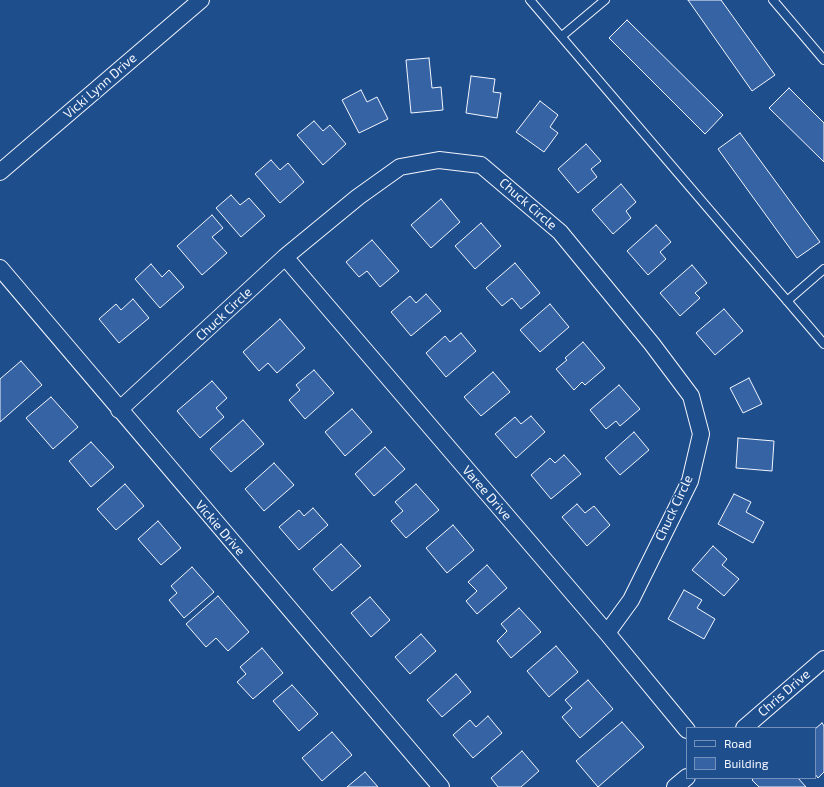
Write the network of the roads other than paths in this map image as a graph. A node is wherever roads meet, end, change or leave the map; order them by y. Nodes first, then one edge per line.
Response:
1 (201, 0) edge
2 (530, 0) edge
3 (605, 0) edge
4 (773, 0) edge
5 (562, 36) junction
6 (824, 60) edge
7 (0, 172) edge
8 (285, 257) junction
9 (0, 268) edge
10 (824, 269) edge
11 (787, 301) junction
12 (824, 344) edge
13 (119, 410) junction
14 (607, 633) junction
15 (824, 659) edge
16 (745, 727) edge
17 (686, 729) edge
18 (686, 778) edge
19 (441, 787) edge
20 (675, 787) edge

1 - 7 street, Vicki Lynn Drive
2 - 5 lane
3 - 5 lane
4 - 6 lane
5 - 11 lane
8 - 13 street, Chuck Circle
8 - 14 street, Varee Drive
8 - 14 street, Chuck Circle
9 - 13 street, Vickie Drive
10 - 11 lane
11 - 12 lane
13 - 19 street, Vickie Drive
14 - 17 street, Varee Drive
15 - 16 street, Chris Drive
18 - 20 street

